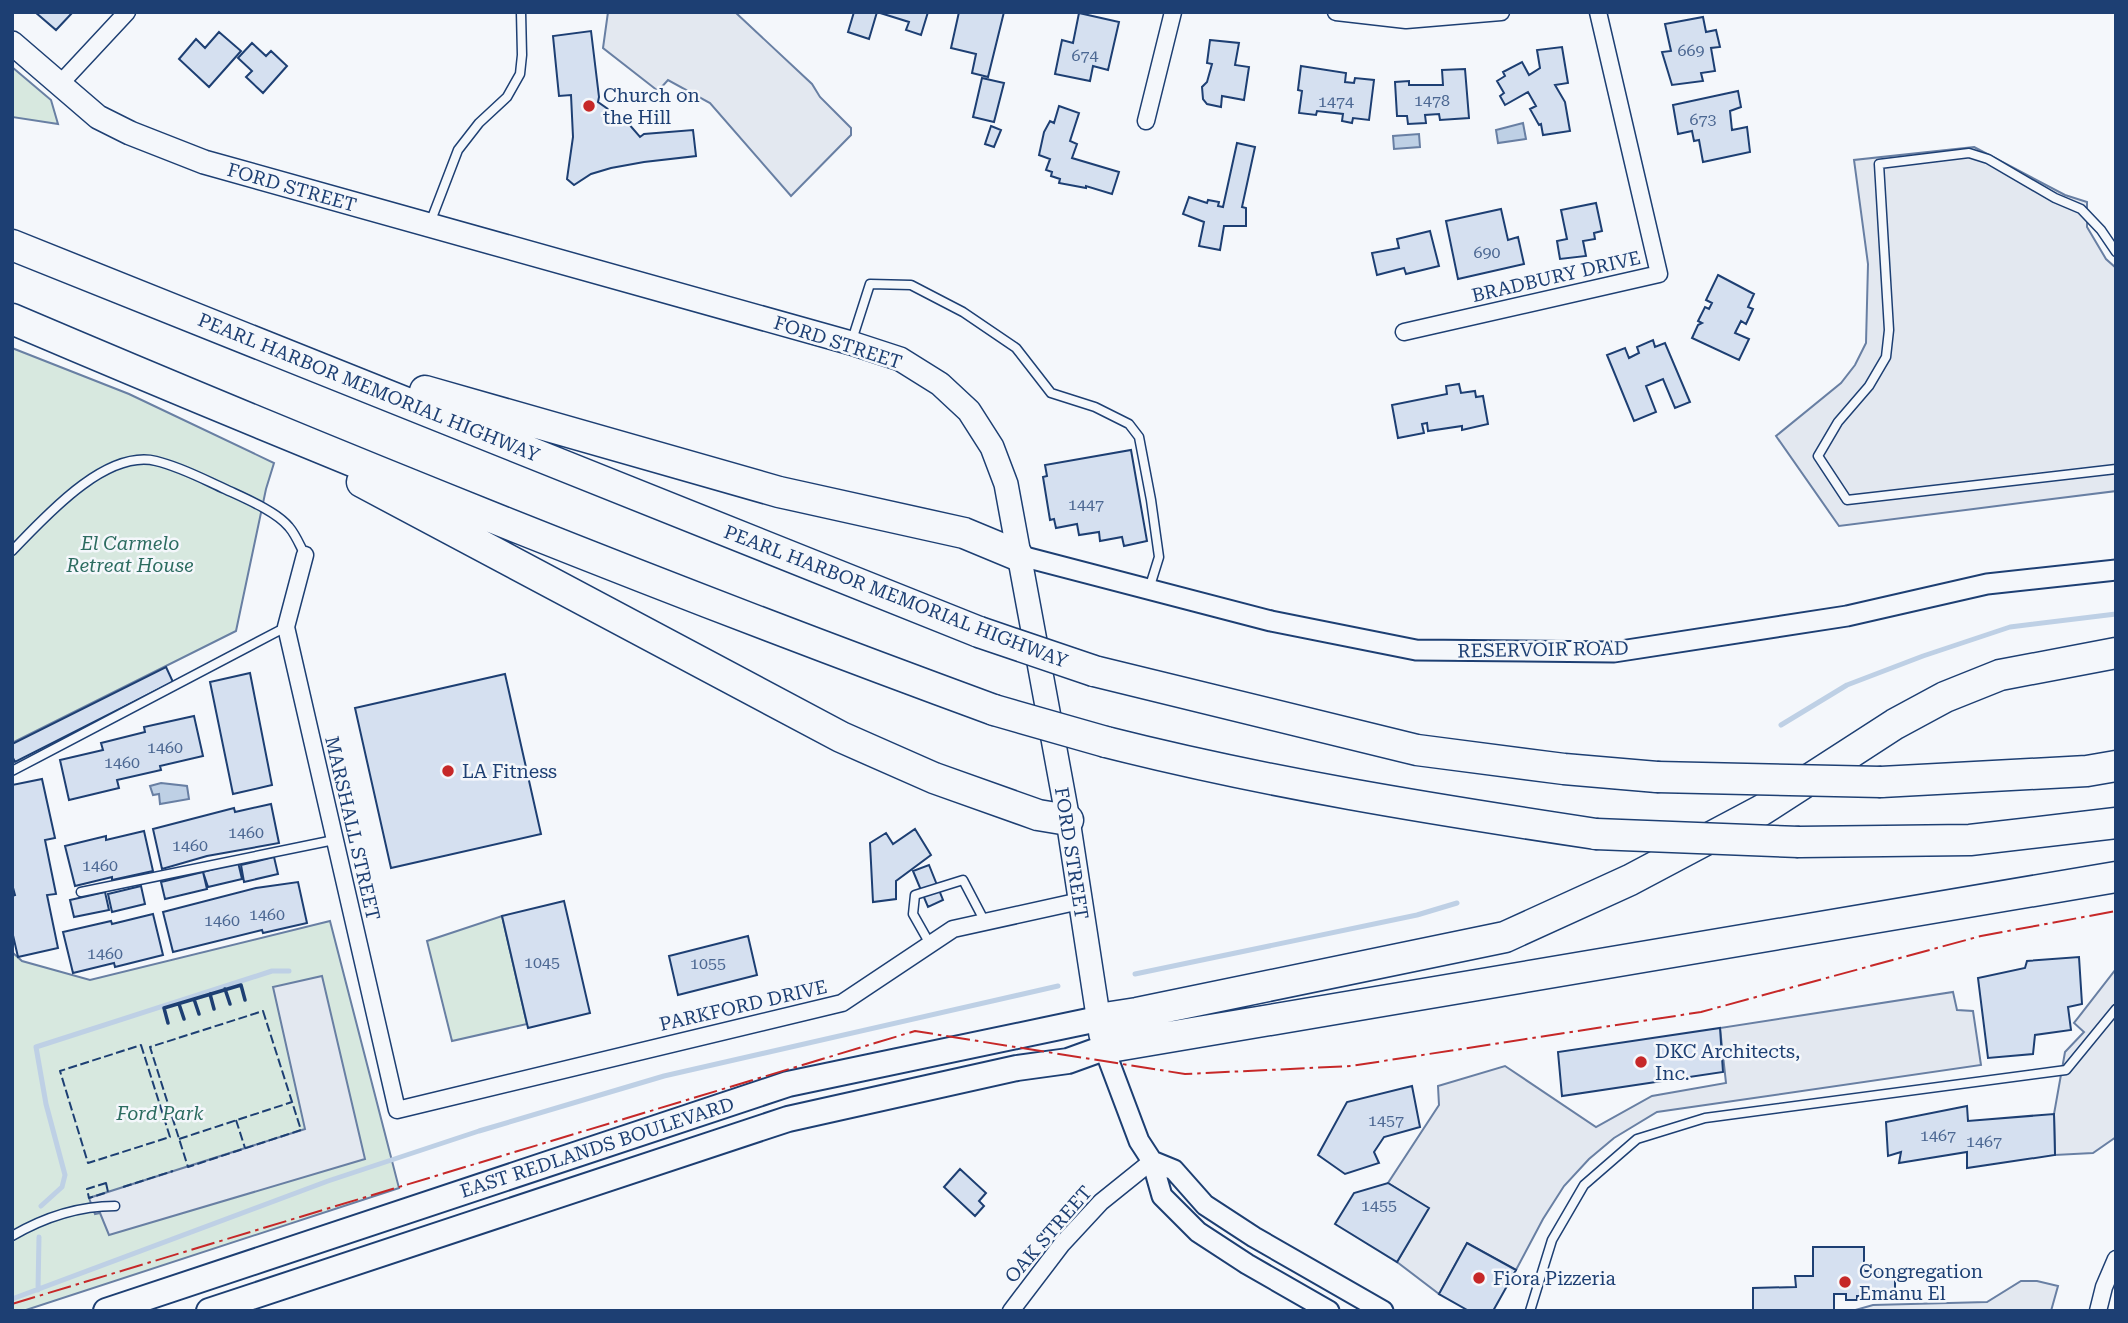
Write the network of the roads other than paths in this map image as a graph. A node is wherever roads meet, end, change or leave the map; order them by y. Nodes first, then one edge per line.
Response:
1 (127, 12) edge
2 (521, 12) edge
3 (1173, 12) edge
4 (1336, 12) edge
5 (1502, 12) edge
6 (1598, 12) edge
7 (12, 43) edge
8 (59, 85) junction
9 (1146, 121) dead end
10 (429, 226) junction
11 (12, 245) edge
12 (2116, 252) edge
13 (12, 319) edge
14 (1404, 332) dead end
15 (260, 343) junction
16 (851, 343) junction
17 (232, 413) junction
18 (2116, 469) edge
19 (12, 551) edge
20 (305, 555) joint
21 (1017, 555) junction
22 (2116, 570) edge
23 (1149, 589) junction
24 (286, 626) junction
25 (2116, 653) edge
26 (2116, 766) edge
27 (12, 771) edge
28 (1068, 820) junction
29 (2116, 823) edge
30 (334, 840) junction
31 (2116, 877) edge
32 (81, 892) dead end
33 (1080, 901) junction
34 (985, 922) junction
35 (930, 944) junction
36 (2116, 1009) edge
37 (1098, 1019) junction
38 (1104, 1048) junction
39 (397, 1110) joint
40 (1152, 1161) junction
41 (115, 1206) dead end
42 (12, 1236) edge
43 (2116, 1259) edge
44 (106, 1311) edge
45 (209, 1311) edge
46 (1011, 1311) edge
47 (1329, 1311) edge
48 (1383, 1311) edge
49 (1530, 1311) edge
50 (2098, 1311) edge

1 - 8 street
2 - 10 lane
3 - 9 street
4 - 5 street
6 - 14 street, BRADBURY DRIVE
7 - 8 main road, FORD STREET
8 - 10 main road, FORD STREET
10 - 16 main road, FORD STREET
11 - 15 highway, PEARL HARBOR MEMORIAL HIGHWAY
12 - 18 lane
13 - 17 highway
15 - 21 highway
15 - 26 highway, PEARL HARBOR MEMORIAL HIGHWAY, bridge
16 - 21 main road, FORD STREET
16 - 23 lane
17 - 28 highway
17 - 29 highway, bridge
19 - 20 lane
20 - 24 street, MARSHALL STREET
21 - 23 street, RESERVOIR ROAD
21 - 28 main road, FORD STREET
22 - 23 street, RESERVOIR ROAD
24 - 27 lane
24 - 30 street, MARSHALL STREET
25 - 37 highway
28 - 33 main road, FORD STREET
30 - 32 lane
30 - 39 street, MARSHALL STREET
31 - 38 highway
33 - 34 street, PARKFORD DRIVE
33 - 37 main road, FORD STREET
34 - 35 street, PARKFORD DRIVE
34 - 35 lane
35 - 39 street, PARKFORD DRIVE
36 - 49 lane
37 - 38 main road, FORD STREET
37 - 44 main road, EAST REDLANDS BOULEVARD
38 - 40 street, FORD STREET
38 - 45 main road, EAST REDLANDS BOULEVARD
40 - 46 street, OAK STREET
40 - 47 street, FORD STREET
40 - 48 street
41 - 42 lane
43 - 50 street

